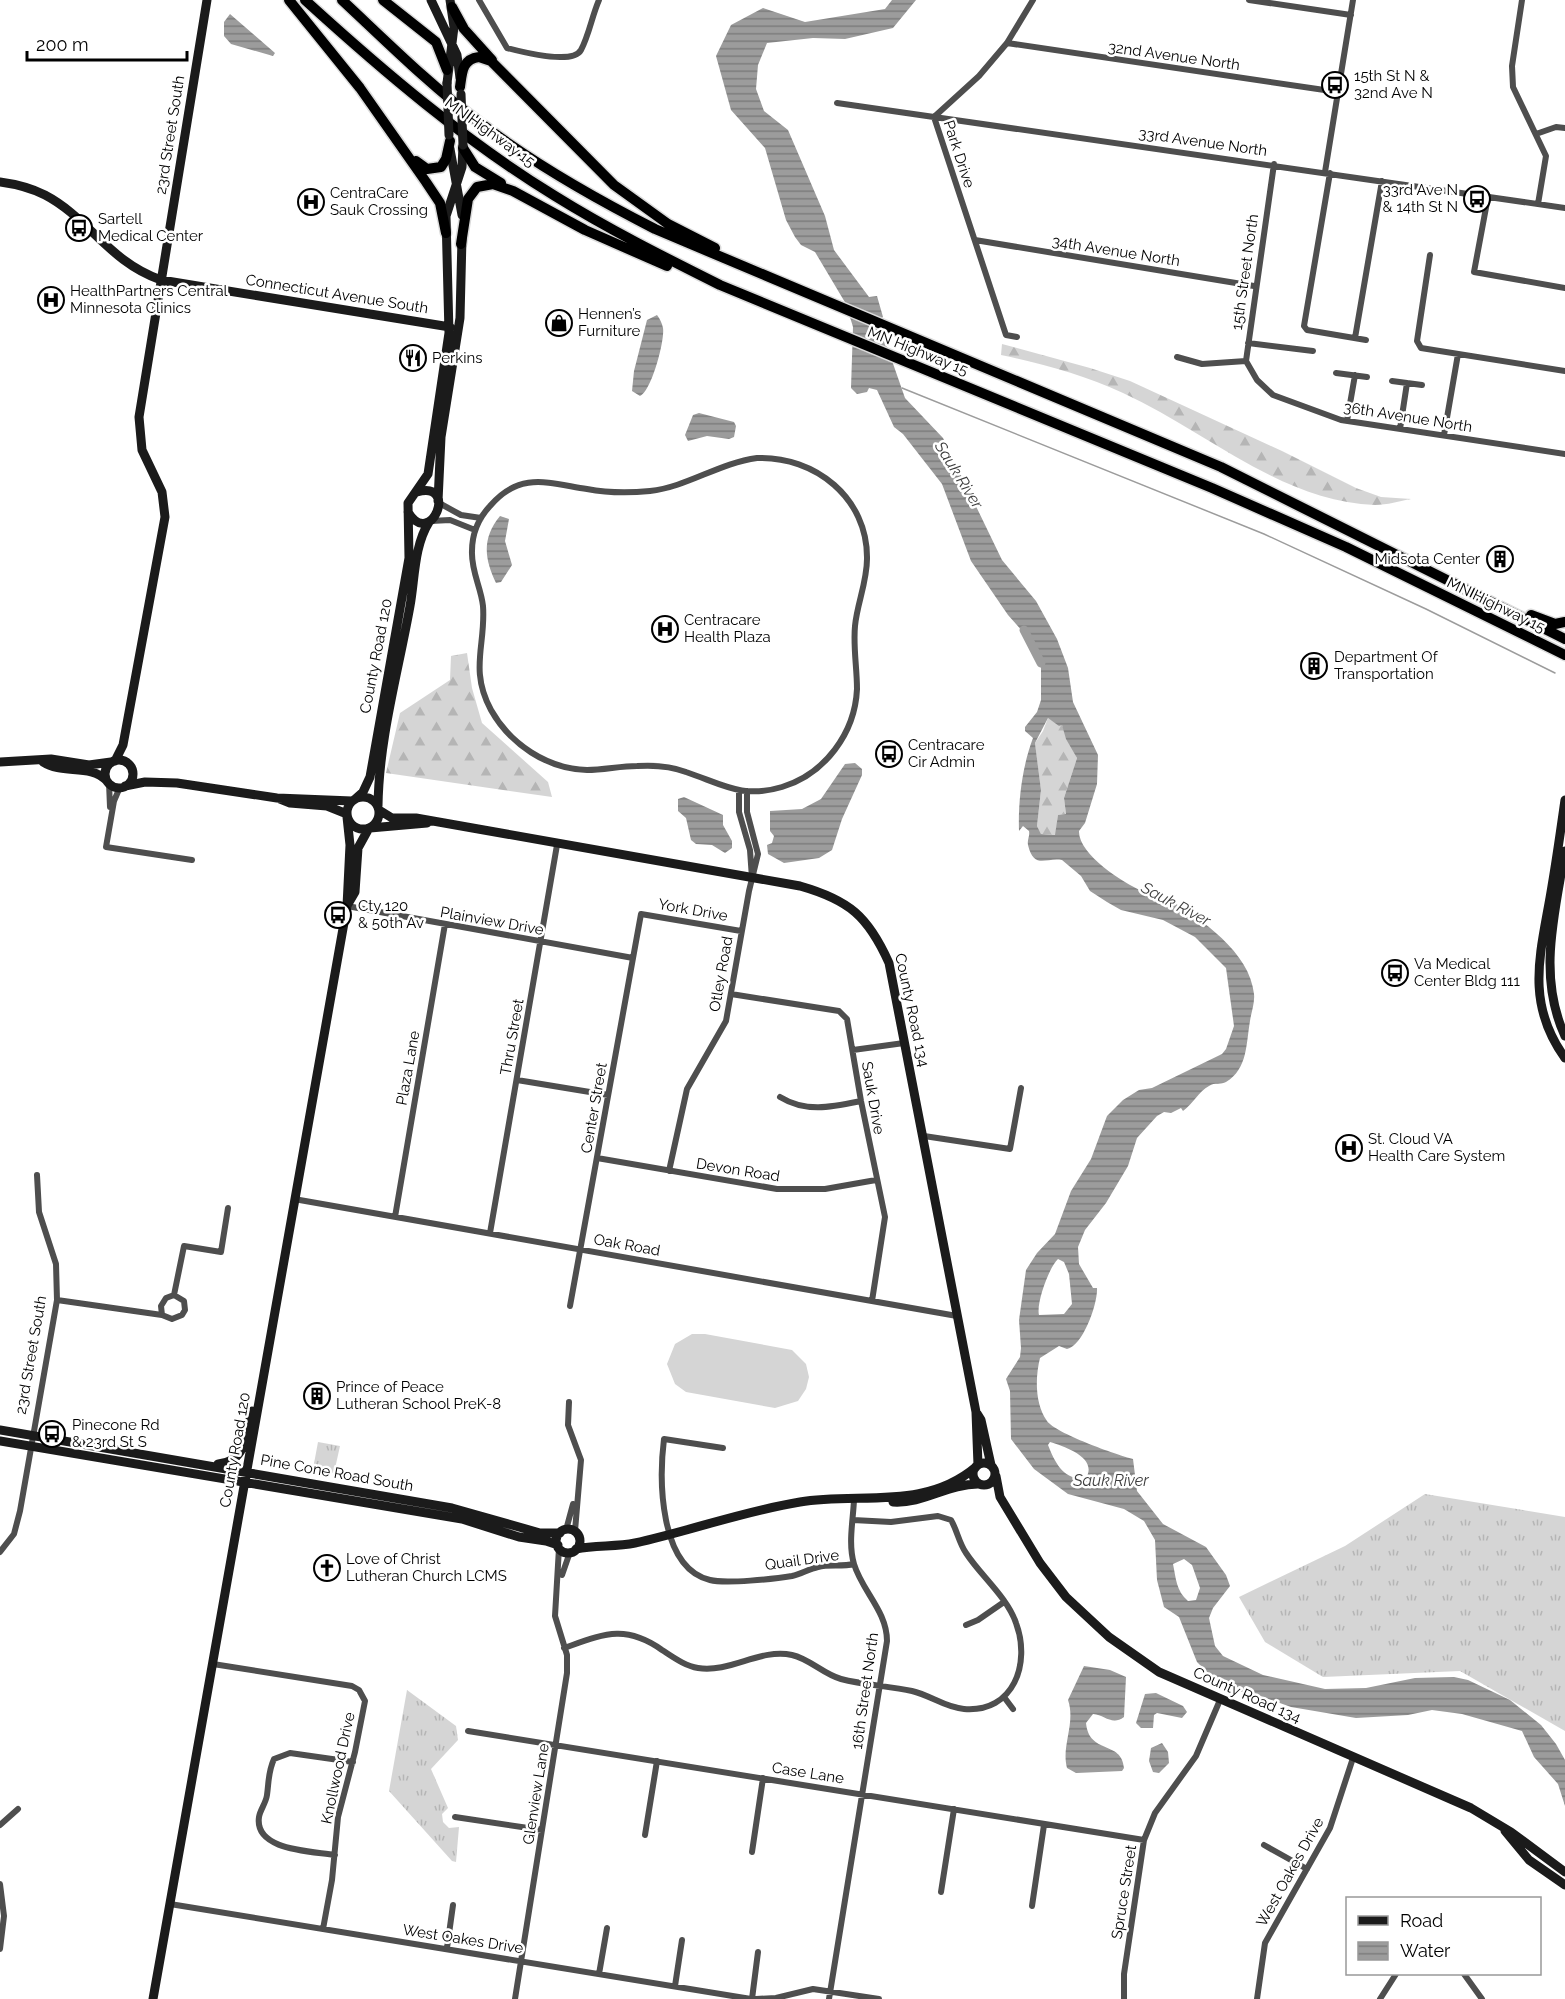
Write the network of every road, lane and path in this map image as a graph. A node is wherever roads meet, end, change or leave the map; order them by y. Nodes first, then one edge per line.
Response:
1 (207, 0) edge
2 (289, 0) edge
3 (305, 0) edge
4 (342, 0) edge
5 (383, 0) edge
6 (431, 0) edge
7 (479, 0) edge
8 (599, 0) edge
9 (1033, 0) edge
10 (1249, 0) edge
11 (1353, 0) edge
12 (1522, 0) edge
13 (451, 4) edge
14 (1351, 15) junction
15 (452, 44) junction
16 (1007, 44) junction
17 (496, 65) junction
18 (447, 70) junction
19 (460, 90) junction
20 (1338, 92) junction
21 (837, 103) dead end
22 (934, 117) junction
23 (1565, 128) edge
24 (1536, 134) junction
25 (449, 138) junction
26 (401, 146) junction
27 (463, 146) junction
28 (1274, 164) junction
29 (1327, 173) junction
30 (1382, 181) junction
31 (0, 182) edge
32 (456, 184) junction
33 (514, 192) junction
34 (1488, 197) junction
35 (1538, 204) junction
36 (1565, 208) edge
37 (446, 233) junction
38 (975, 240) junction
39 (461, 244) junction
40 (1430, 255) dead end
41 (162, 280) junction
42 (1254, 286) junction
43 (724, 287) junction
44 (1565, 288) edge
45 (806, 294) junction
46 (450, 327) junction
47 (1017, 337) dead end
48 (1354, 338) junction
49 (1366, 340) dead end
50 (1248, 342) junction
51 (1313, 351) dead end
52 (1458, 354) junction
53 (1177, 357) dead end
54 (1246, 361) junction
55 (1565, 371) edge
56 (1336, 373) dead end
57 (1355, 375) junction
58 (1366, 377) dead end
59 (1392, 381) dead end
60 (1407, 383) junction
61 (1422, 385) dead end
62 (1347, 421) junction
63 (1400, 429) junction
64 (1444, 435) junction
65 (1565, 454) edge
66 (415, 493) junction
67 (439, 502) junction
68 (408, 512) junction
69 (481, 518) junction
70 (430, 521) junction
71 (475, 530) junction
72 (1453, 583) junction
73 (1565, 622) edge
74 (1565, 639) edge
75 (1565, 656) edge
76 (133, 697) junction
77 (113, 761) junction
78 (0, 762) edge
79 (43, 762) junction
80 (132, 769) junction
81 (108, 782) junction
82 (177, 783) junction
83 (123, 787) junction
84 (739, 790) junction
85 (747, 791) junction
86 (277, 798) junction
87 (1565, 800) edge
88 (353, 801) junction
89 (379, 808) junction
90 (347, 816) junction
91 (110, 820) junction
92 (429, 822) junction
93 (370, 828) junction
94 (557, 845) junction
95 (1561, 849) edge
96 (192, 860) dead end
97 (752, 879) junction
98 (347, 906) junction
99 (641, 914) joint
100 (445, 924) junction
101 (741, 931) junction
102 (541, 942) junction
103 (633, 958) junction
104 (731, 993) junction
105 (1565, 1036) edge
106 (904, 1043) junction
107 (853, 1050) junction
108 (1565, 1058) edge
109 (517, 1080) junction
110 (1021, 1088) dead end
111 (608, 1095) junction
112 (780, 1097) dead end
113 (861, 1101) junction
114 (924, 1136) junction
115 (597, 1158) junction
116 (669, 1171) junction
117 (37, 1175) dead end
118 (876, 1180) junction
119 (294, 1199) junction
120 (228, 1208) dead end
121 (395, 1216) junction
122 (490, 1233) junction
123 (580, 1249) junction
124 (174, 1295) junction
125 (57, 1300) junction
126 (872, 1300) junction
127 (570, 1306) dead end
128 (162, 1315) junction
129 (957, 1316) junction
130 (265, 1366) junction
131 (569, 1402) dead end
132 (976, 1412) junction
133 (0, 1430) edge
134 (33, 1435) junction
135 (0, 1441) edge
136 (31, 1446) junction
137 (723, 1448) dead end
138 (209, 1465) junction
139 (992, 1465) junction
140 (977, 1466) junction
141 (996, 1476) junction
142 (246, 1478) junction
143 (982, 1485) junction
144 (854, 1500) junction
145 (872, 1500) junction
146 (853, 1520) junction
147 (570, 1533) junction
148 (670, 1533) junction
149 (1023, 1535) junction
150 (606, 1546) junction
151 (558, 1547) junction
152 (573, 1551) junction
153 (0, 1552) edge
154 (854, 1564) junction
155 (557, 1593) junction
156 (1004, 1602) junction
157 (966, 1624) dead end
158 (564, 1648) junction
159 (213, 1664) junction
160 (880, 1686) junction
161 (1004, 1697) junction
162 (1220, 1700) junction
163 (1013, 1709) dead end
164 (468, 1731) dead end
165 (556, 1744) junction
166 (1353, 1758) junction
167 (657, 1761) junction
168 (353, 1762) junction
169 (763, 1778) junction
170 (862, 1794) junction
171 (18, 1809) dead end
172 (954, 1809) junction
173 (455, 1816) dead end
174 (0, 1825) edge
175 (1044, 1825) junction
176 (1500, 1826) junction
177 (542, 1830) junction
178 (645, 1835) dead end
179 (1144, 1840) junction
180 (1264, 1845) dead end
181 (752, 1852) dead end
182 (335, 1855) junction
183 (1306, 1869) junction
184 (1564, 1871) edge
185 (0, 1884) edge
186 (1565, 1885) edge
187 (941, 1893) dead end
188 (170, 1904) junction
189 (453, 1905) dead end
190 (1032, 1906) dead end
191 (607, 1928) dead end
192 (323, 1929) junction
193 (682, 1940) dead end
194 (447, 1948) junction
195 (0, 1949) edge
196 (758, 1952) dead end
197 (521, 1961) junction
198 (599, 1974) junction
199 (1395, 1975) edge
200 (1465, 1975) edge
201 (675, 1986) junction
202 (830, 1996) edge
203 (155, 1999) edge
204 (515, 1999) edge
205 (751, 1999) edge
206 (756, 1999) edge
207 (879, 1999) edge
208 (1124, 1999) edge
209 (1257, 1999) edge
210 (1380, 1999) edge
211 (1482, 1999) edge

1 - 41 street, 23rd Street South
2 - 26 highway
3 - 43 highway, MN Highway 15
4 - 45 highway, MN Highway 15
5 - 18 highway
6 - 15 street
7 - 8 street
9 - 16 street, Park Drive
10 - 14 street
11 - 14 street
12 - 24 street
13 - 15 street
13 - 17 highway
14 - 20 street
15 - 18 street
15 - 19 street
16 - 20 street, 32nd Avenue North
16 - 22 street, Park Drive
17 - 19 highway
17 - 45 highway
18 - 25 street, bridge
19 - 27 street, bridge
20 - 29 street
21 - 22 street, 33rd Avenue North
22 - 28 street, 33rd Avenue North
22 - 38 street, Park Drive
23 - 24 street
24 - 35 street
25 - 26 highway
25 - 32 street
26 - 37 highway
27 - 32 street
27 - 33 highway
28 - 29 street, 33rd Avenue North
28 - 42 street, 15th Street North
29 - 30 street, 33rd Avenue North
29 - 48 street
30 - 34 street, 33rd Avenue North
30 - 48 street
31 - 41 street, Connecticut Avenue South
32 - 37 street
32 - 39 street
33 - 39 highway
33 - 43 highway
34 - 35 street, 33rd Avenue North
34 - 44 street
35 - 36 street, 33rd Avenue North
37 - 46 street
38 - 42 street, 34th Avenue North
38 - 47 street, Park Drive
39 - 67 street
40 - 52 street
41 - 46 street, Connecticut Avenue South
41 - 76 street, 23rd Street South
42 - 50 street, 15th Street North
43 - 75 highway, MN Highway 15
45 - 72 highway, MN Highway 15
46 - 66 street
48 - 49 street
50 - 51 street
50 - 54 street, 15th Street North
52 - 55 street
52 - 64 street
53 - 54 street
54 - 62 street, 36th Avenue North
56 - 57 street
57 - 58 street
57 - 62 street
59 - 60 street
60 - 61 street
60 - 63 street
62 - 63 street, 36th Avenue North
63 - 64 street, 36th Avenue North
64 - 65 street, 36th Avenue North
66 - 67 street
66 - 68 street
67 - 69 street
67 - 70 street
68 - 70 street
68 - 88 street, County Road 120
69 - 71 street
69 - 85 street
70 - 71 street
70 - 89 street, County Road 120
71 - 84 street
72 - 73 highway
72 - 74 highway, MN Highway 15
76 - 77 street, 23rd Street South
76 - 80 street, 23rd Street South
77 - 79 street
77 - 80 street
77 - 81 street
78 - 79 street
79 - 81 street
80 - 82 street
80 - 83 street
81 - 83 street
81 - 91 street
82 - 83 street
82 - 86 street
83 - 91 street
84 - 85 street
84 - 97 street
85 - 97 street
86 - 88 street
86 - 90 street
87 - 95 street
88 - 89 street
88 - 90 street
89 - 92 street, County Road 134
89 - 93 street
90 - 93 street
90 - 98 street, County Road 120
91 - 96 street
92 - 93 street, County Road 134
92 - 94 street, County Road 134
93 - 98 street, County Road 120
94 - 97 street, County Road 134
94 - 102 street, Thru Street
95 - 105 street
95 - 108 street
97 - 101 street, Otley Road
97 - 106 street, County Road 134
98 - 100 street, Plainview Drive
98 - 119 street, County Road 120
99 - 101 street, York Drive
99 - 103 street, Center Street
100 - 102 street, Plainview Drive
100 - 121 street, Plaza Lane
101 - 104 street, Otley Road
102 - 103 street, Plainview Drive
102 - 109 street, Thru Street
103 - 111 street, Center Street
104 - 107 street, Sauk Drive
104 - 116 street, Otley Road
106 - 107 street
106 - 114 street, County Road 134
107 - 113 street, Sauk Drive
109 - 111 street
109 - 122 street, Thru Street
110 - 114 street
111 - 115 street, Center Street
112 - 113 street
113 - 118 street, Sauk Drive
114 - 129 street, County Road 134
115 - 116 street, Devon Road
115 - 123 street, Center Street
116 - 118 street, Devon Road
117 - 125 street, 23rd Street South
118 - 126 street, Sauk Drive
119 - 121 street, Oak Road
119 - 130 street, County Road 120
120 - 124 street
121 - 122 street, Oak Road
122 - 123 street, Oak Road
123 - 126 street, Oak Road
123 - 127 street, Center Street
124 - 128 street
124 - 128 street
125 - 128 street
125 - 134 street, 23rd Street South
126 - 129 street, Oak Road
129 - 132 street, County Road 134
130 - 138 street
130 - 142 street, County Road 120
131 - 147 street
132 - 139 street, County Road 134
132 - 140 street, County Road 134
133 - 134 street, Pine Cone Road South
134 - 136 street, 23rd Street South
134 - 138 street, Pine Cone Road South
135 - 136 street, Pine Cone Road South
136 - 142 street, Pine Cone Road South
136 - 153 street, 23rd Street South
137 - 148 street, Quail Drive
138 - 142 street, Pine Cone Road South
139 - 140 street
139 - 141 street
140 - 143 street
140 - 145 street, Pine Cone Road South
141 - 143 street
141 - 149 street, County Road 134
142 - 147 street, Pine Cone Road South
142 - 151 street, Pine Cone Road South
142 - 159 street, County Road 120
143 - 145 street, Pine Cone Road South
143 - 149 street, County Road 134
144 - 145 street, Pine Cone Road South
144 - 146 street, 16th Street North
144 - 148 street, Pine Cone Road South
146 - 154 street, 16th Street North
146 - 156 street
147 - 150 street, Pine Cone Road South
147 - 151 street
147 - 152 street
148 - 150 street, Pine Cone Road South
148 - 154 street, Quail Drive
149 - 162 street, County Road 134
150 - 152 street, Pine Cone Road South
151 - 152 street, Pine Cone Road South
151 - 155 street, Glenview Lane
152 - 155 street, Glenview Lane
154 - 160 street, 16th Street North
155 - 158 street, Glenview Lane
156 - 157 street
156 - 161 street
158 - 160 street
158 - 165 street, Glenview Lane
159 - 168 street, Knollwood Drive
159 - 188 street, County Road 120
160 - 161 street
160 - 170 street, 16th Street North
161 - 163 street
162 - 166 street, County Road 134
162 - 179 street, Spruce Street
164 - 165 street, Case Lane
165 - 167 street, Case Lane
165 - 177 street, Glenview Lane
166 - 176 street, County Road 134
166 - 183 street, West Oakes Drive
167 - 169 street, Case Lane
167 - 178 street
168 - 182 street, Knollwood Drive
168 - 182 street
169 - 170 street, Case Lane
169 - 181 street
170 - 172 street, Case Lane
170 - 202 street, 16th Street North
171 - 174 street
172 - 175 street, Case Lane
172 - 187 street
173 - 177 street
175 - 179 street, Case Lane
175 - 190 street
176 - 184 street, County Road 134
176 - 186 street, County Road 134
177 - 197 street, Glenview Lane
179 - 208 street, Spruce Street
180 - 183 street
182 - 192 street, Knollwood Drive
183 - 209 street, West Oakes Drive
185 - 195 street
188 - 192 street, West Oakes Drive
188 - 203 street, County Road 120
189 - 194 street
191 - 198 street
192 - 194 street, West Oakes Drive
193 - 201 street
194 - 197 street, West Oakes Drive
196 - 205 street
197 - 198 street, West Oakes Drive
197 - 204 street, Glenview Lane
198 - 201 street, West Oakes Drive
199 - 210 street
200 - 211 street
201 - 205 street, West Oakes Drive
202 - 206 street
202 - 207 street

